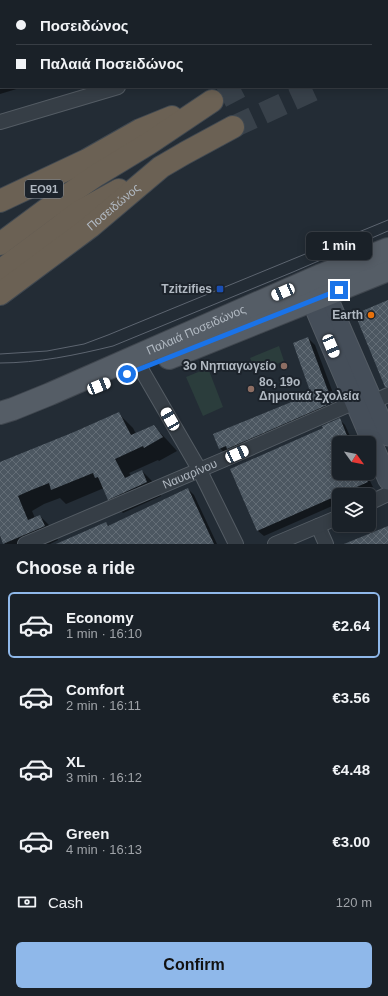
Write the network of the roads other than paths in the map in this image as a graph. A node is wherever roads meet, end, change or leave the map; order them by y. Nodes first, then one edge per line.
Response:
1 (115, 88) edge
2 (0, 122) edge
3 (233, 127) tunnel mouth
4 (87, 160) junction
5 (161, 167) junction
6 (0, 201) edge
7 (0, 216) edge
8 (0, 244) edge
9 (388, 249) edge
10 (388, 270) edge
11 (0, 271) edge
12 (316, 288) junction
13 (0, 294) edge
14 (141, 369) junction
15 (372, 400) edge
16 (0, 413) edge
17 (0, 422) edge
18 (388, 436) edge
19 (199, 469) junction
20 (388, 480) edge
21 (388, 494) edge
22 (376, 500) edge
23 (332, 520) edge
24 (318, 526) junction
25 (25, 544) edge
26 (236, 544) edge
27 (275, 544) edge
28 (326, 544) edge

1 - 2 street
3 - 5 highway, Ποσειδώνος
4 - 6 highway
4 - 7 highway, ΕΟ91
4 - 8 highway
5 - 11 highway
5 - 13 highway, Ποσειδώνος
9 - 12 main road
10 - 12 main road, Παλαιά Ποσειδώνος
12 - 14 main road, Παλαιά Ποσειδώνος
12 - 15 main road
12 - 16 main road, Παλαιά Ποσειδώνος
14 - 17 main road, Παλαιά Ποσειδώνος
14 - 19 street
15 - 18 main road
15 - 19 street, Ναυαρίνου
15 - 20 main road
19 - 25 street, Ναυαρίνου
19 - 26 street
21 - 22 street
23 - 24 street
24 - 27 street
24 - 28 street

